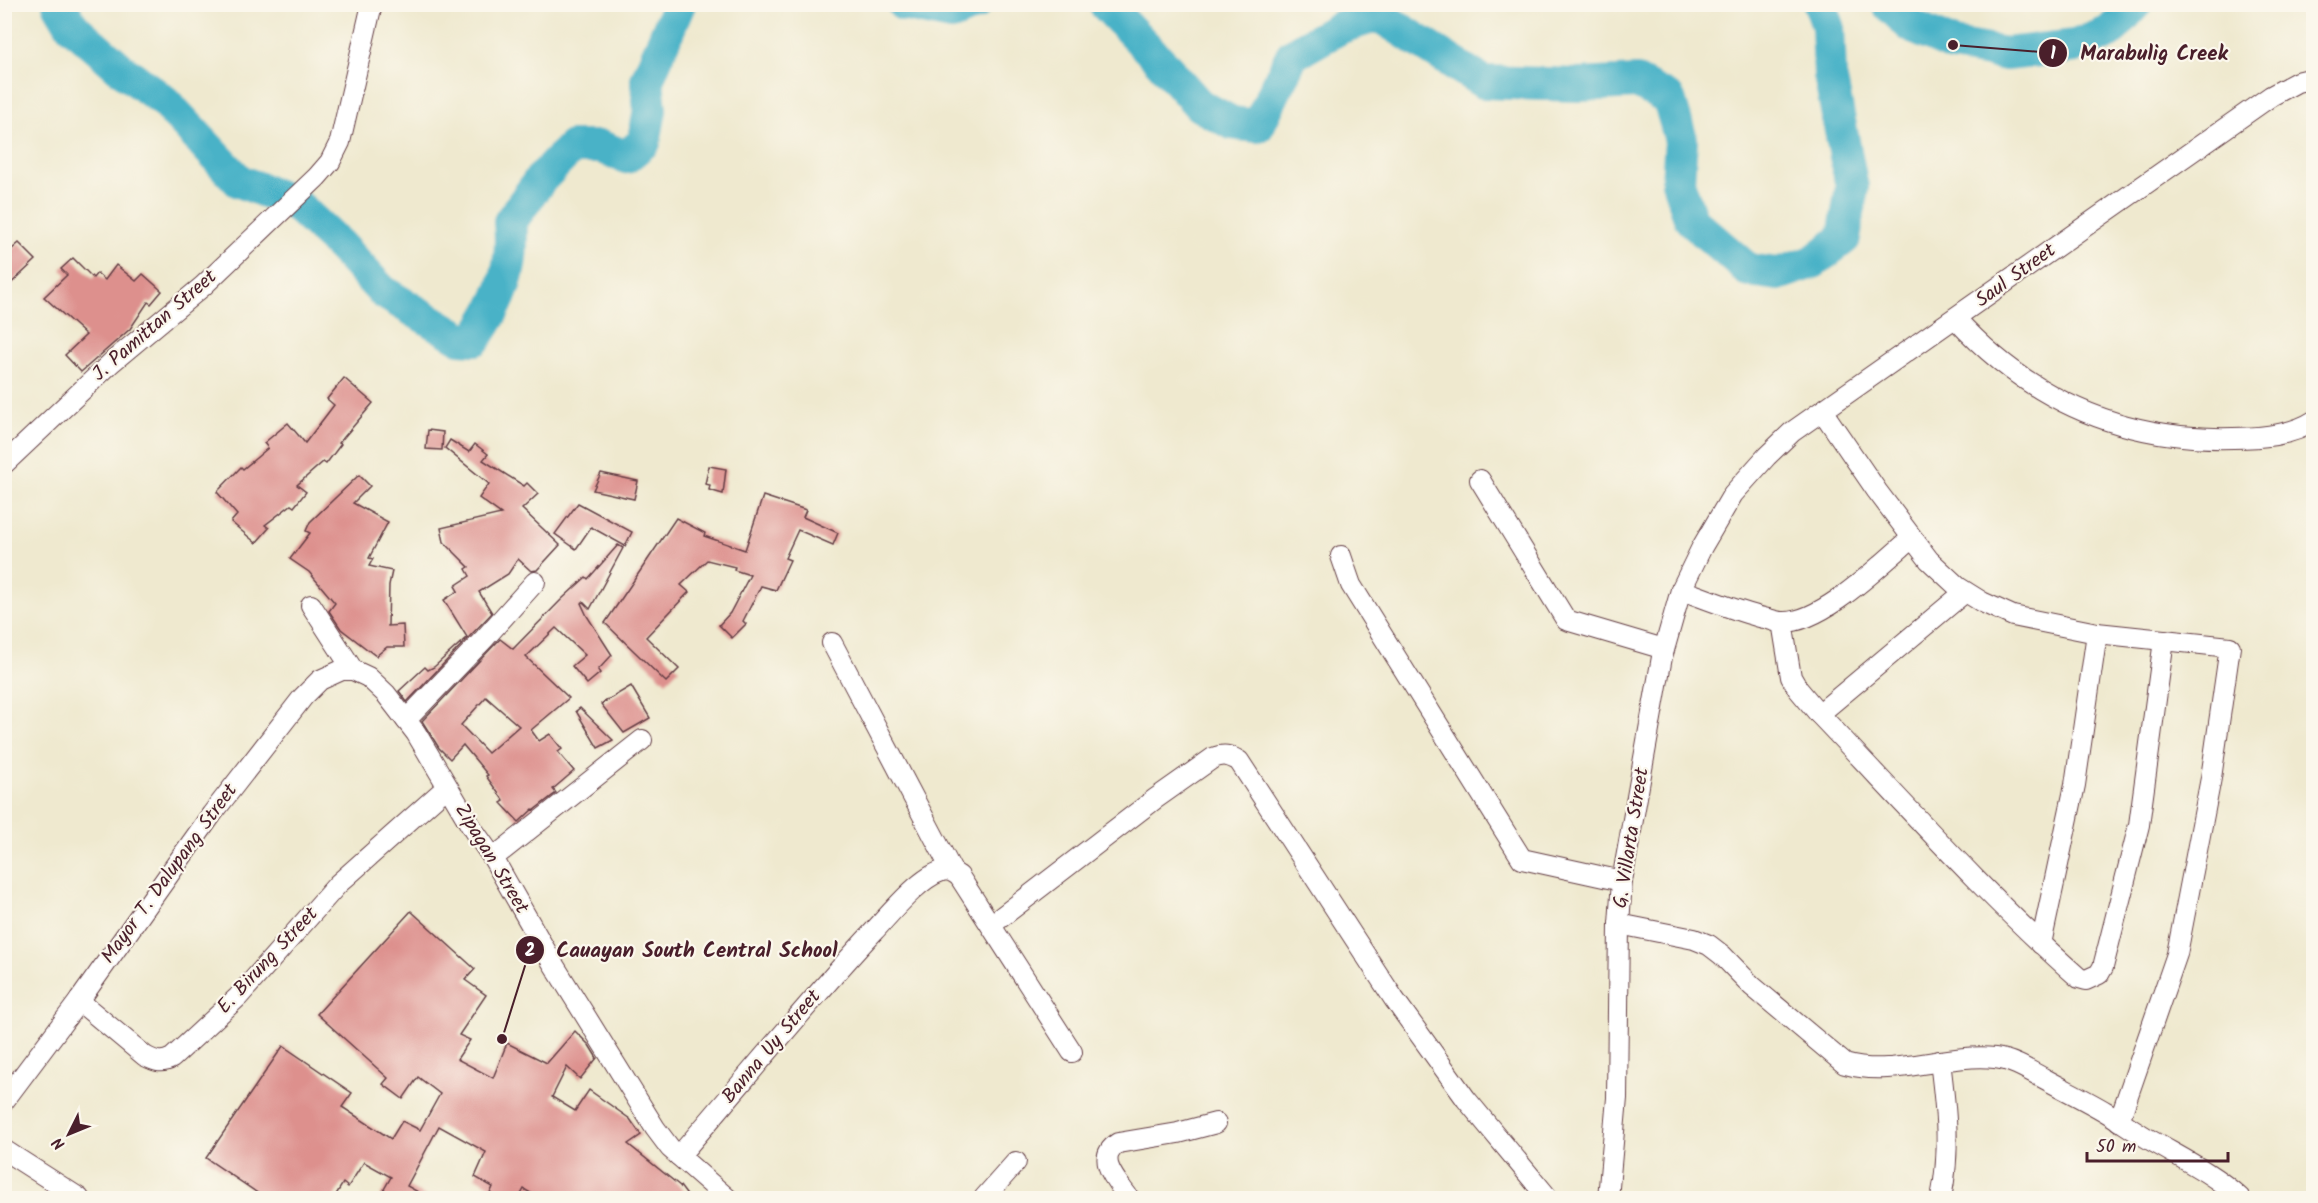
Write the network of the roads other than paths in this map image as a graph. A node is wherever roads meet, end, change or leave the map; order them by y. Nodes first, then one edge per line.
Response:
1 (372, 4) edge
2 (2313, 78) edge
3 (1956, 319) junction
4 (1822, 412) junction
5 (2313, 421) edge
6 (4, 464) edge
7 (1480, 480) dead end
8 (1733, 494) joint
9 (1912, 538) junction
10 (1341, 556) dead end
11 (535, 582) dead end
12 (1681, 590) junction
13 (1965, 592) junction
14 (311, 605) dead end
15 (1782, 622) junction
16 (2097, 633) junction
17 (2164, 640) junction
18 (832, 643) dead end
19 (1664, 650) junction
20 (353, 670) junction
21 (1819, 714) junction
22 (406, 720) junction
23 (642, 740) dead end
24 (447, 787) junction
25 (493, 858) junction
26 (952, 871) junction
27 (1622, 881) junction
28 (1619, 924) junction
29 (991, 925) junction
30 (2041, 944) junction
31 (79, 1001) junction
32 (1072, 1052) dead end
33 (1940, 1061) junction
34 (4, 1101) edge
35 (2119, 1121) junction
36 (1216, 1124) dead end
37 (4, 1150) edge
38 (680, 1156) junction
39 (1016, 1162) dead end
40 (79, 1198) edge
41 (727, 1198) edge
42 (984, 1198) edge
43 (1129, 1198) edge
44 (1548, 1198) edge
45 (1608, 1198) edge
46 (1941, 1198) edge
47 (2240, 1198) edge

1 - 6 street, J. Pamittan Street
2 - 3 street, Saul Street
3 - 4 street, Saul Street
3 - 5 street
4 - 8 street, Saul Street
4 - 9 street
7 - 19 street
8 - 12 street, G. Villarta Street
9 - 13 street
9 - 15 street
10 - 27 street
11 - 22 street
12 - 15 street
12 - 19 street, G. Villarta Street
13 - 16 street
13 - 21 street
14 - 20 street
15 - 21 street
16 - 17 street
16 - 30 street
17 - 30 street
17 - 35 street
18 - 26 street
19 - 27 street, G. Villarta Street
20 - 22 street, Zipagan Street
20 - 31 street, Mayor T. Dalupang Street
21 - 30 street
22 - 24 street, Zipagan Street
23 - 25 street
24 - 25 street, Zipagan Street
24 - 31 street, E. Birung Street
25 - 38 street, Zipagan Street
26 - 29 street
26 - 38 street, Banna Uy Street
27 - 28 street, G. Villarta Street
28 - 33 street
28 - 45 street, G. Villarta Street
29 - 32 street
29 - 44 street
31 - 34 street, Mayor T. Dalupang Street
33 - 35 street
33 - 46 street
35 - 47 street
36 - 43 street
37 - 40 street
38 - 41 street, Zipagan Street
39 - 42 street

